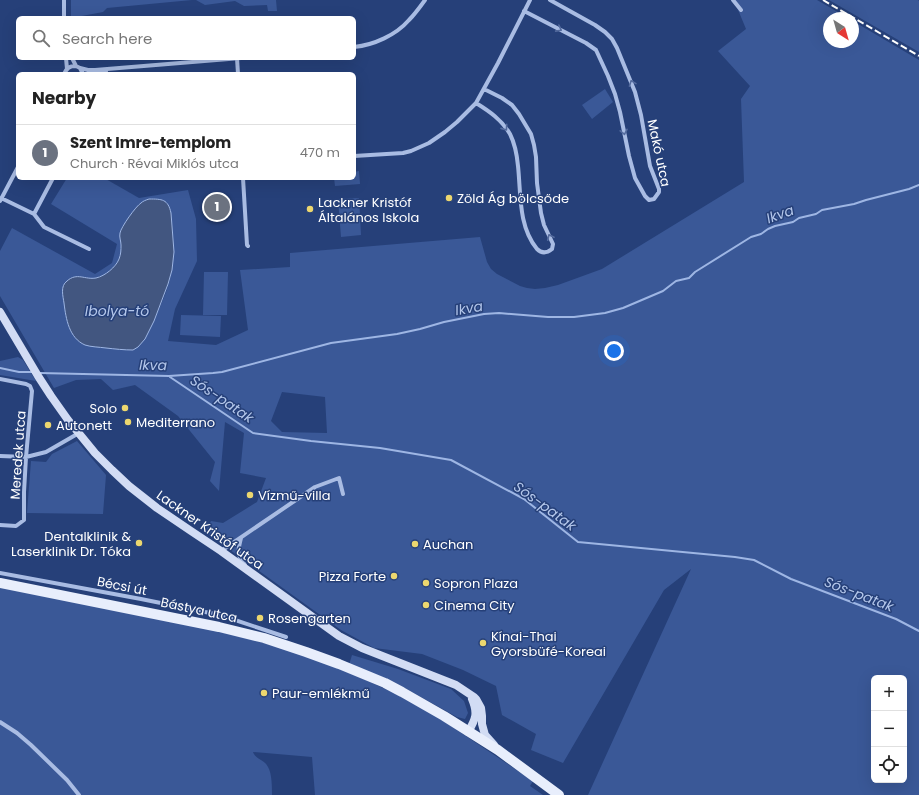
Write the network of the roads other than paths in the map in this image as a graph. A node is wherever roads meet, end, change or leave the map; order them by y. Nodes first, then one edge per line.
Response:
1 (64, 0) edge
2 (425, 0) edge
3 (530, 0) edge
4 (550, 0) edge
5 (733, 0) edge
6 (741, 10) dead end
7 (524, 11) junction
8 (64, 16) edge
9 (356, 46) edge
10 (66, 60) edge
11 (73, 60) edge
12 (214, 60) edge
13 (237, 60) edge
14 (78, 67) junction
15 (122, 68) junction
16 (67, 69) junction
17 (65, 72) edge
18 (82, 72) edge
19 (103, 72) edge
20 (238, 72) edge
21 (484, 89) junction
22 (476, 103) junction
23 (356, 156) edge
24 (16, 171) edge
25 (52, 180) edge
26 (243, 180) edge
27 (1, 200) edge
28 (34, 214) junction
29 (248, 246) dead end
30 (89, 249) dead end
31 (0, 312) edge
32 (0, 379) edge
33 (79, 433) junction
34 (0, 456) edge
35 (26, 457) junction
36 (343, 494) dead end
37 (0, 525) edge
38 (241, 538) junction
39 (221, 551) junction
40 (248, 570) junction
41 (0, 573) edge
42 (0, 583) edge
43 (286, 637) dead end
44 (479, 716) junction
45 (450, 719) junction
46 (0, 722) edge
47 (468, 732) junction
48 (498, 750) junction
49 (79, 795) edge
50 (558, 795) edge

1 - 8 street
2 - 9 street
3 - 7 street
7 -> 4 street, Makó utca
5 - 6 street
7 - 21 street
10 - 16 street
11 - 14 street
12 - 15 street
13 - 20 street
14 - 15 street
14 - 16 street
14 - 18 street
15 - 19 street
16 - 17 street
21 - 22 street
22 -> 21 street
22 - 23 street
24 - 27 street
25 - 28 street
26 - 29 street
27 - 28 street
28 - 30 street
31 - 33 street, Lackner Kristóf utca
32 - 35 street, Meredek utca
33 - 35 street
33 - 39 street, Lackner Kristóf utca
34 - 35 street
35 - 37 street, Meredek utca
36 - 38 street
38 - 39 street
38 - 40 street
39 - 40 street, Lackner Kristóf utca
40 - 44 street, Lackner Kristóf utca
41 - 43 street, Bécsi út
42 - 45 main road, Bástya utca
44 - 45 street
44 - 47 street
44 - 48 street, Lackner Kristóf utca
45 - 47 main road, Bástya utca
46 - 49 street
47 - 48 main road, Bástya utca
48 - 50 main road, Bástya utca

